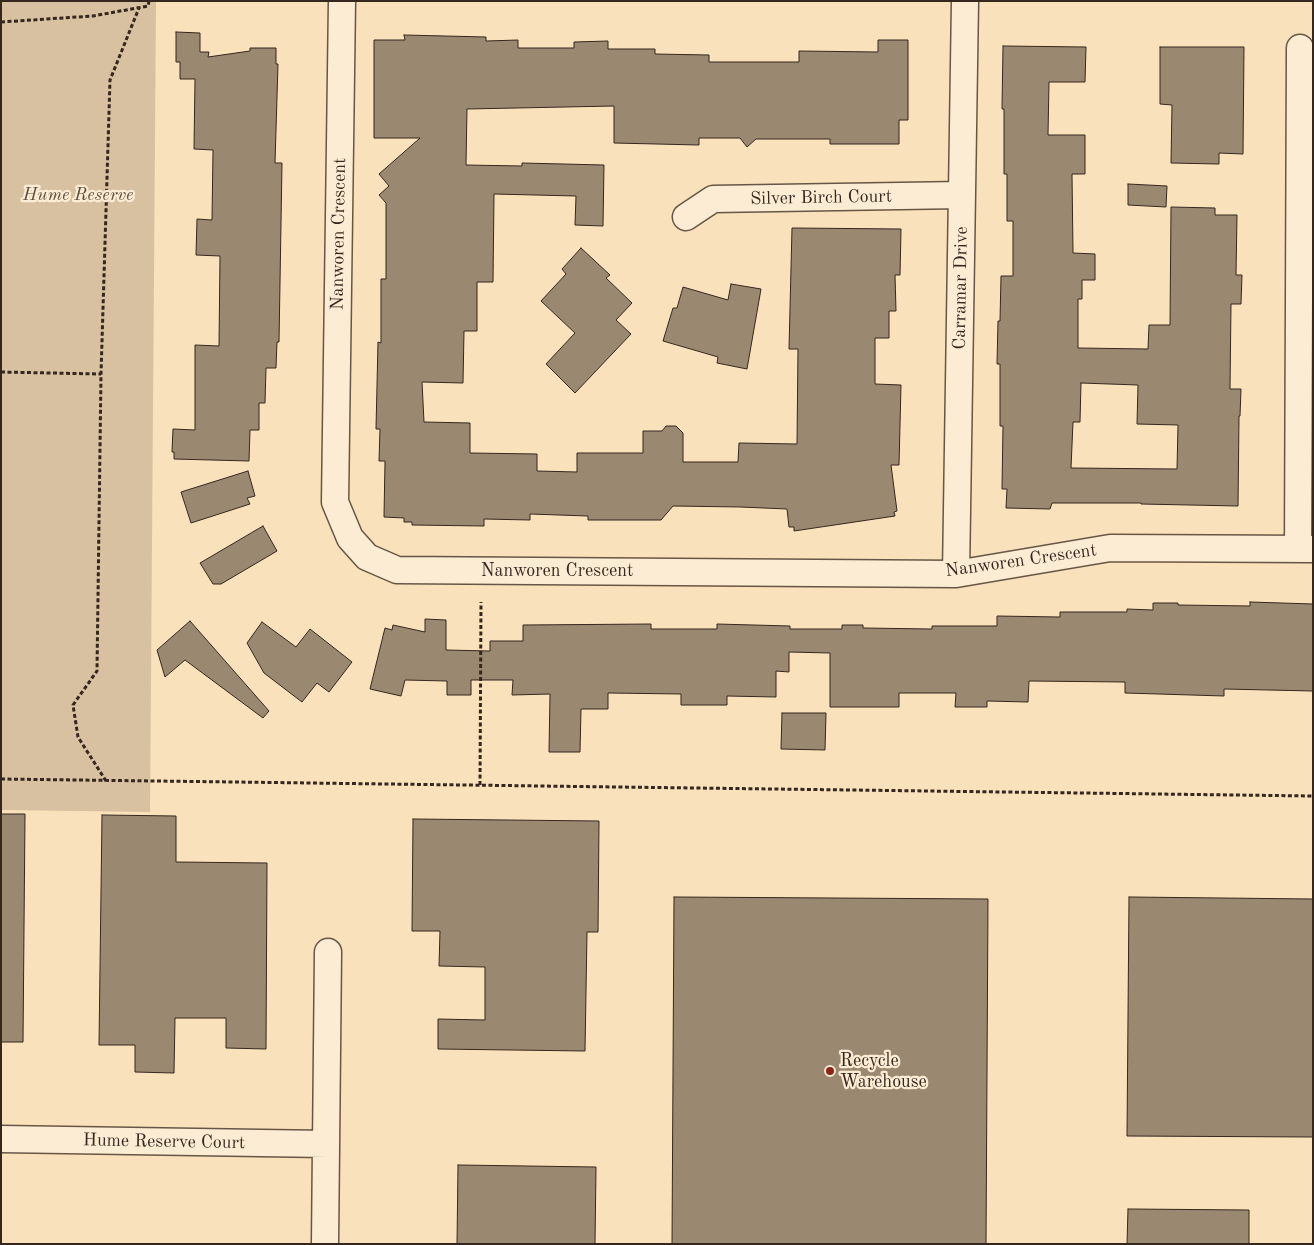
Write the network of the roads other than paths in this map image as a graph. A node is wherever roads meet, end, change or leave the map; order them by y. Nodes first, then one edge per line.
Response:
1 (342, 1) edge
2 (965, 1) edge
3 (1300, 48) dead end
4 (962, 195) junction
5 (686, 217) dead end
6 (1305, 549) edge
7 (956, 574) junction
8 (328, 952) dead end
9 (1, 1138) edge
10 (326, 1144) junction
11 (325, 1244) edge

1 - 7 street, Nanworen Crescent
2 - 4 street, Carramar Drive
3 - 6 street
4 - 5 street, Silver Birch Court
4 - 7 street, Carramar Drive
6 - 7 street, Nanworen Crescent
8 - 10 street
9 - 10 street, Hume Reserve Court
10 - 11 street

